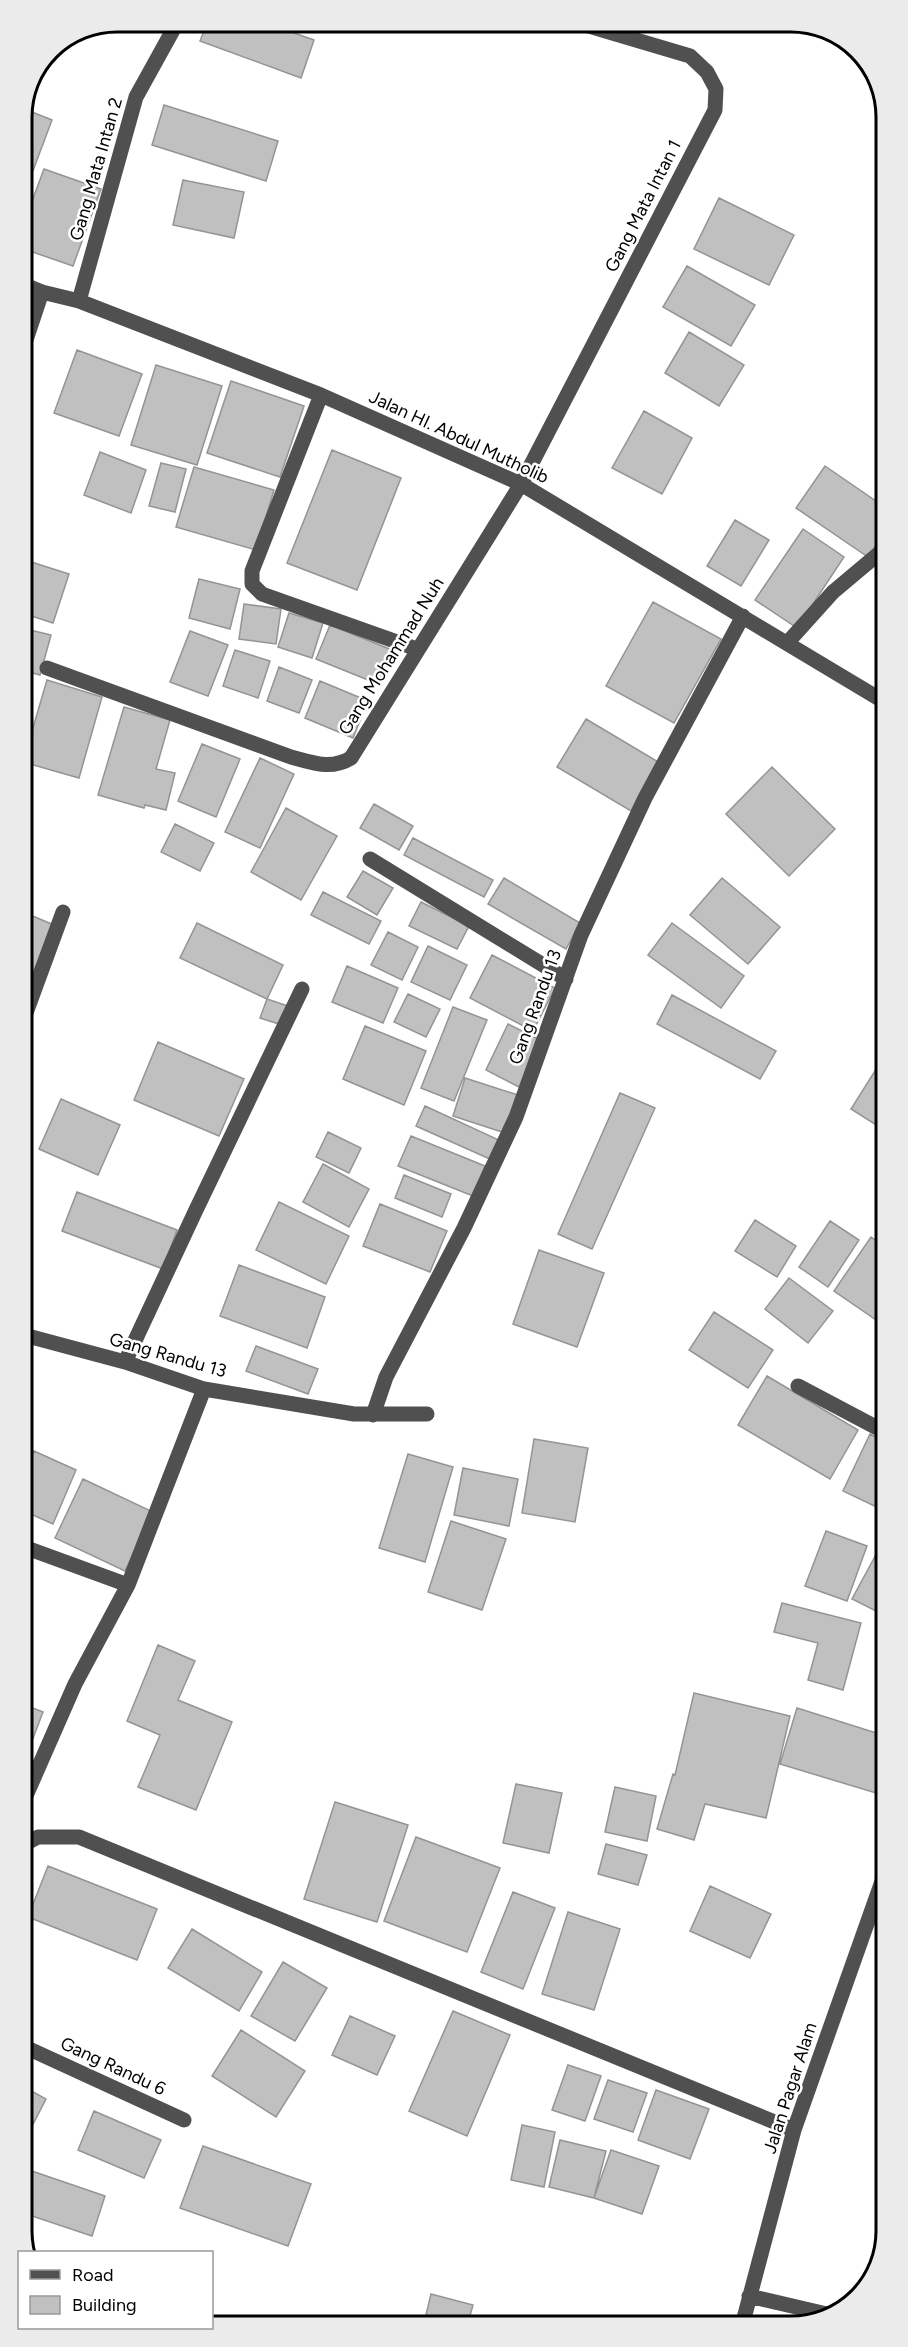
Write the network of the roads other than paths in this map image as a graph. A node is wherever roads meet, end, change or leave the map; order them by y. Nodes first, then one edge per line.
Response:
1 (172, 32) edge
2 (609, 32) edge
3 (32, 288) edge
4 (42, 292) junction
5 (79, 301) junction
6 (32, 322) edge
7 (321, 395) junction
8 (521, 484) junction
9 (876, 556) edge
10 (743, 616) junction
11 (788, 642) junction
12 (417, 649) junction
13 (47, 669) dead end
14 (876, 696) edge
15 (370, 859) dead end
16 (63, 912) dead end
17 (566, 979) junction
18 (302, 989) dead end
19 (32, 997) edge
20 (32, 1337) edge
21 (125, 1362) junction
22 (798, 1386) dead end
23 (204, 1389) junction
24 (427, 1414) dead end
25 (374, 1415) junction
26 (876, 1427) edge
27 (32, 1550) edge
28 (128, 1585) junction
29 (32, 1782) edge
30 (32, 1840) edge
31 (876, 1898) edge
32 (32, 2050) edge
33 (184, 2120) dead end
34 (794, 2130) junction
35 (749, 2296) junction
36 (817, 2312) edge
37 (744, 2316) edge

1 - 5 street, Gang Mata Intan 2
2 - 8 street, Gang Mata Intan 1
3 - 4 street, Jalan HI. Abdul Mutholib
4 - 5 street, Jalan HI. Abdul Mutholib
4 - 6 street
5 - 7 street, Jalan HI. Abdul Mutholib
7 - 8 street, Jalan HI. Abdul Mutholib
7 - 12 street
8 - 10 street, Jalan HI. Abdul Mutholib
8 - 12 street, Gang Mohammad Nuh
9 - 11 street
10 - 11 street, Jalan HI. Abdul Mutholib
10 - 17 street, Gang Randu 13
11 - 14 street, Jalan HI. Abdul Mutholib
12 - 13 street, Gang Mohammad Nuh
15 - 17 street
16 - 19 street
17 - 25 street, Gang Randu 13
18 - 21 street
20 - 21 street, Gang Randu 13
21 - 23 street, Gang Randu 13
22 - 26 street
23 - 25 street, Gang Randu 13
23 - 28 street
24 - 25 street, Gang Randu 13
27 - 28 street
28 - 29 street
30 - 34 street
31 - 34 street, Jalan Pagar Alam
32 - 33 street, Gang Randu 6
34 - 35 street, Jalan Pagar Alam
35 - 36 street
35 - 37 street, Jalan Pagar Alam

